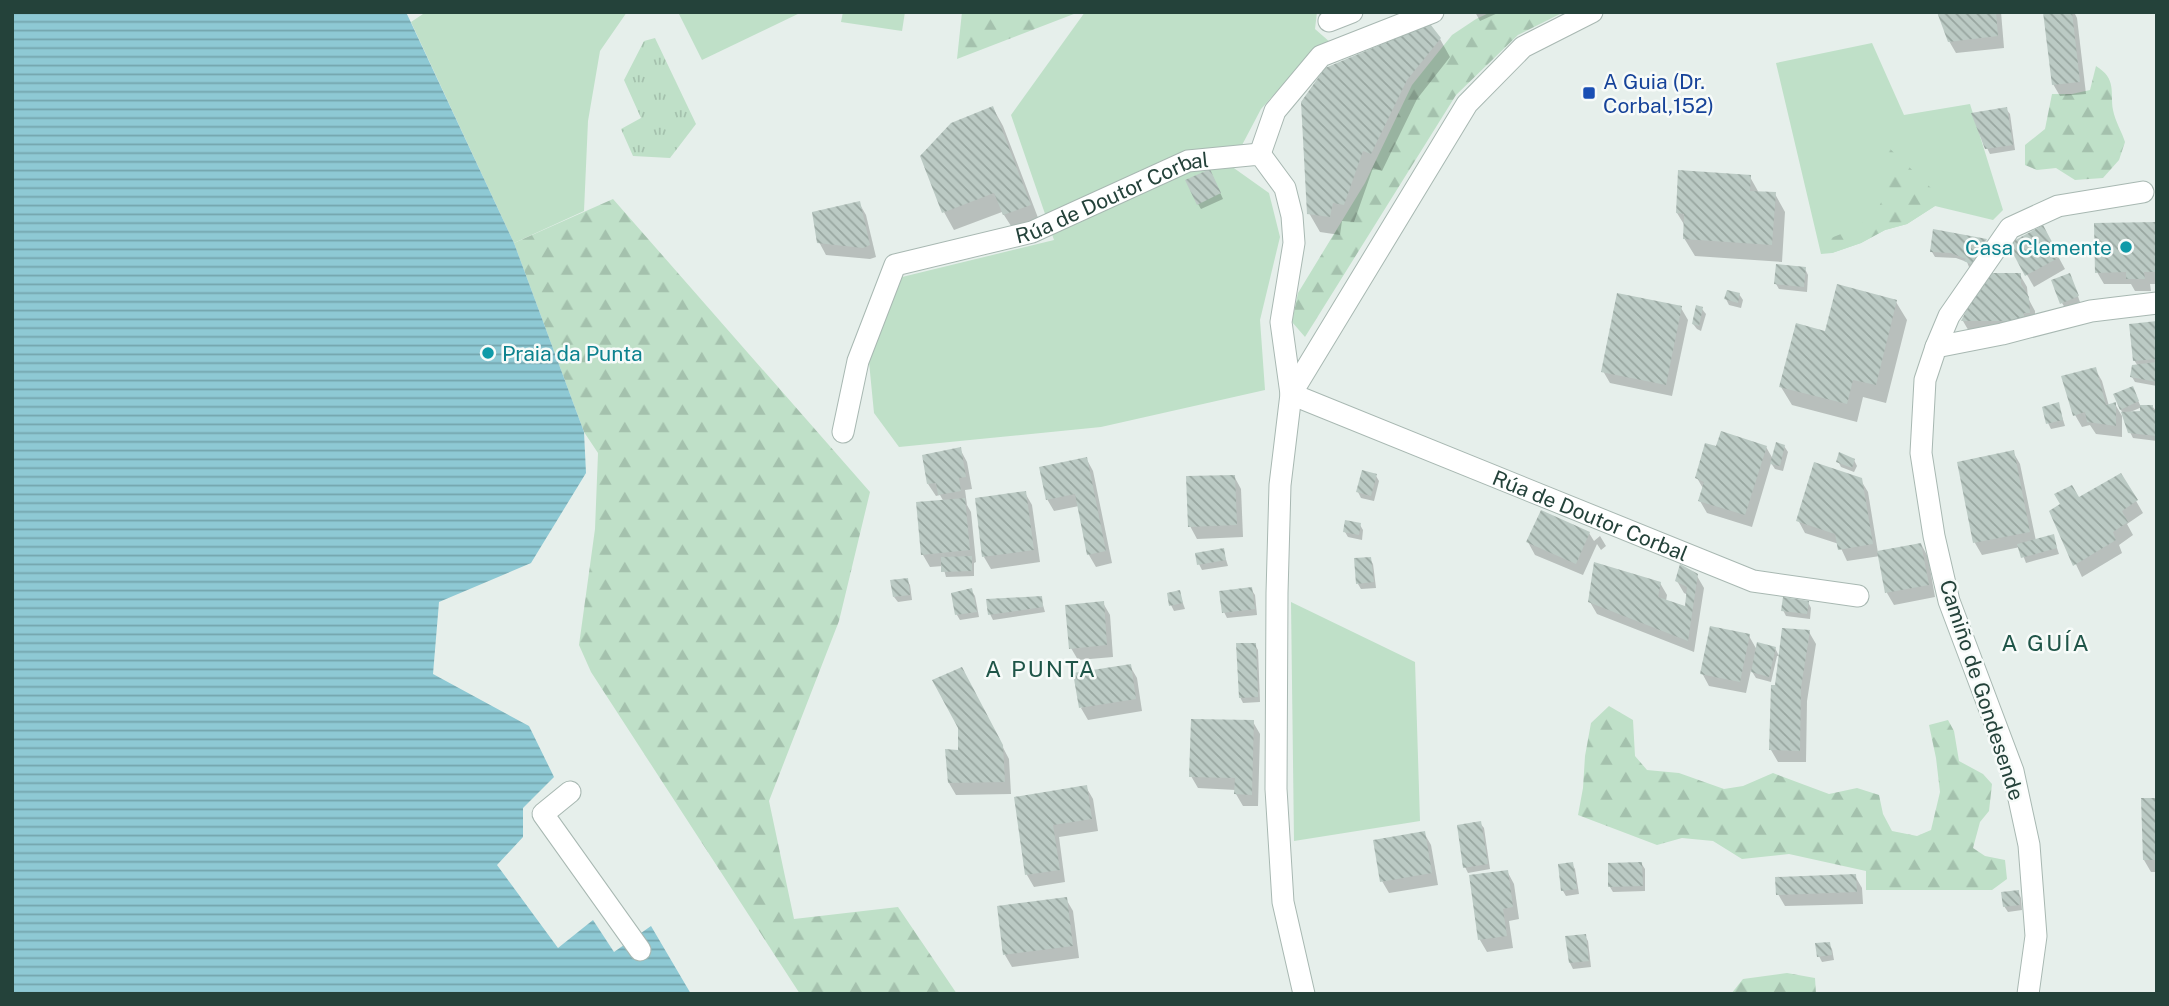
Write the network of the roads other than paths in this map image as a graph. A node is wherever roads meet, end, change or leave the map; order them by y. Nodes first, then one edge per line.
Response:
1 (1352, 12) edge
2 (1433, 12) edge
3 (1592, 12) edge
4 (1329, 21) dead end
5 (1260, 154) junction
6 (2143, 192) dead end
7 (2157, 303) edge
8 (1936, 347) junction
9 (1291, 394) junction
10 (843, 432) dead end
11 (1858, 596) dead end
12 (570, 792) dead end
13 (640, 950) dead end
14 (1304, 994) edge
15 (2028, 994) edge

1 - 4 street
2 - 5 street
3 - 9 street
5 - 9 street
5 - 10 street, Rúa de Doutor Corbal
6 - 8 street, Camiño de Gondesende
7 - 8 street
8 - 15 street, Camiño de Gondesende
9 - 11 street, Rúa de Doutor Corbal
9 - 14 street
12 - 13 street

